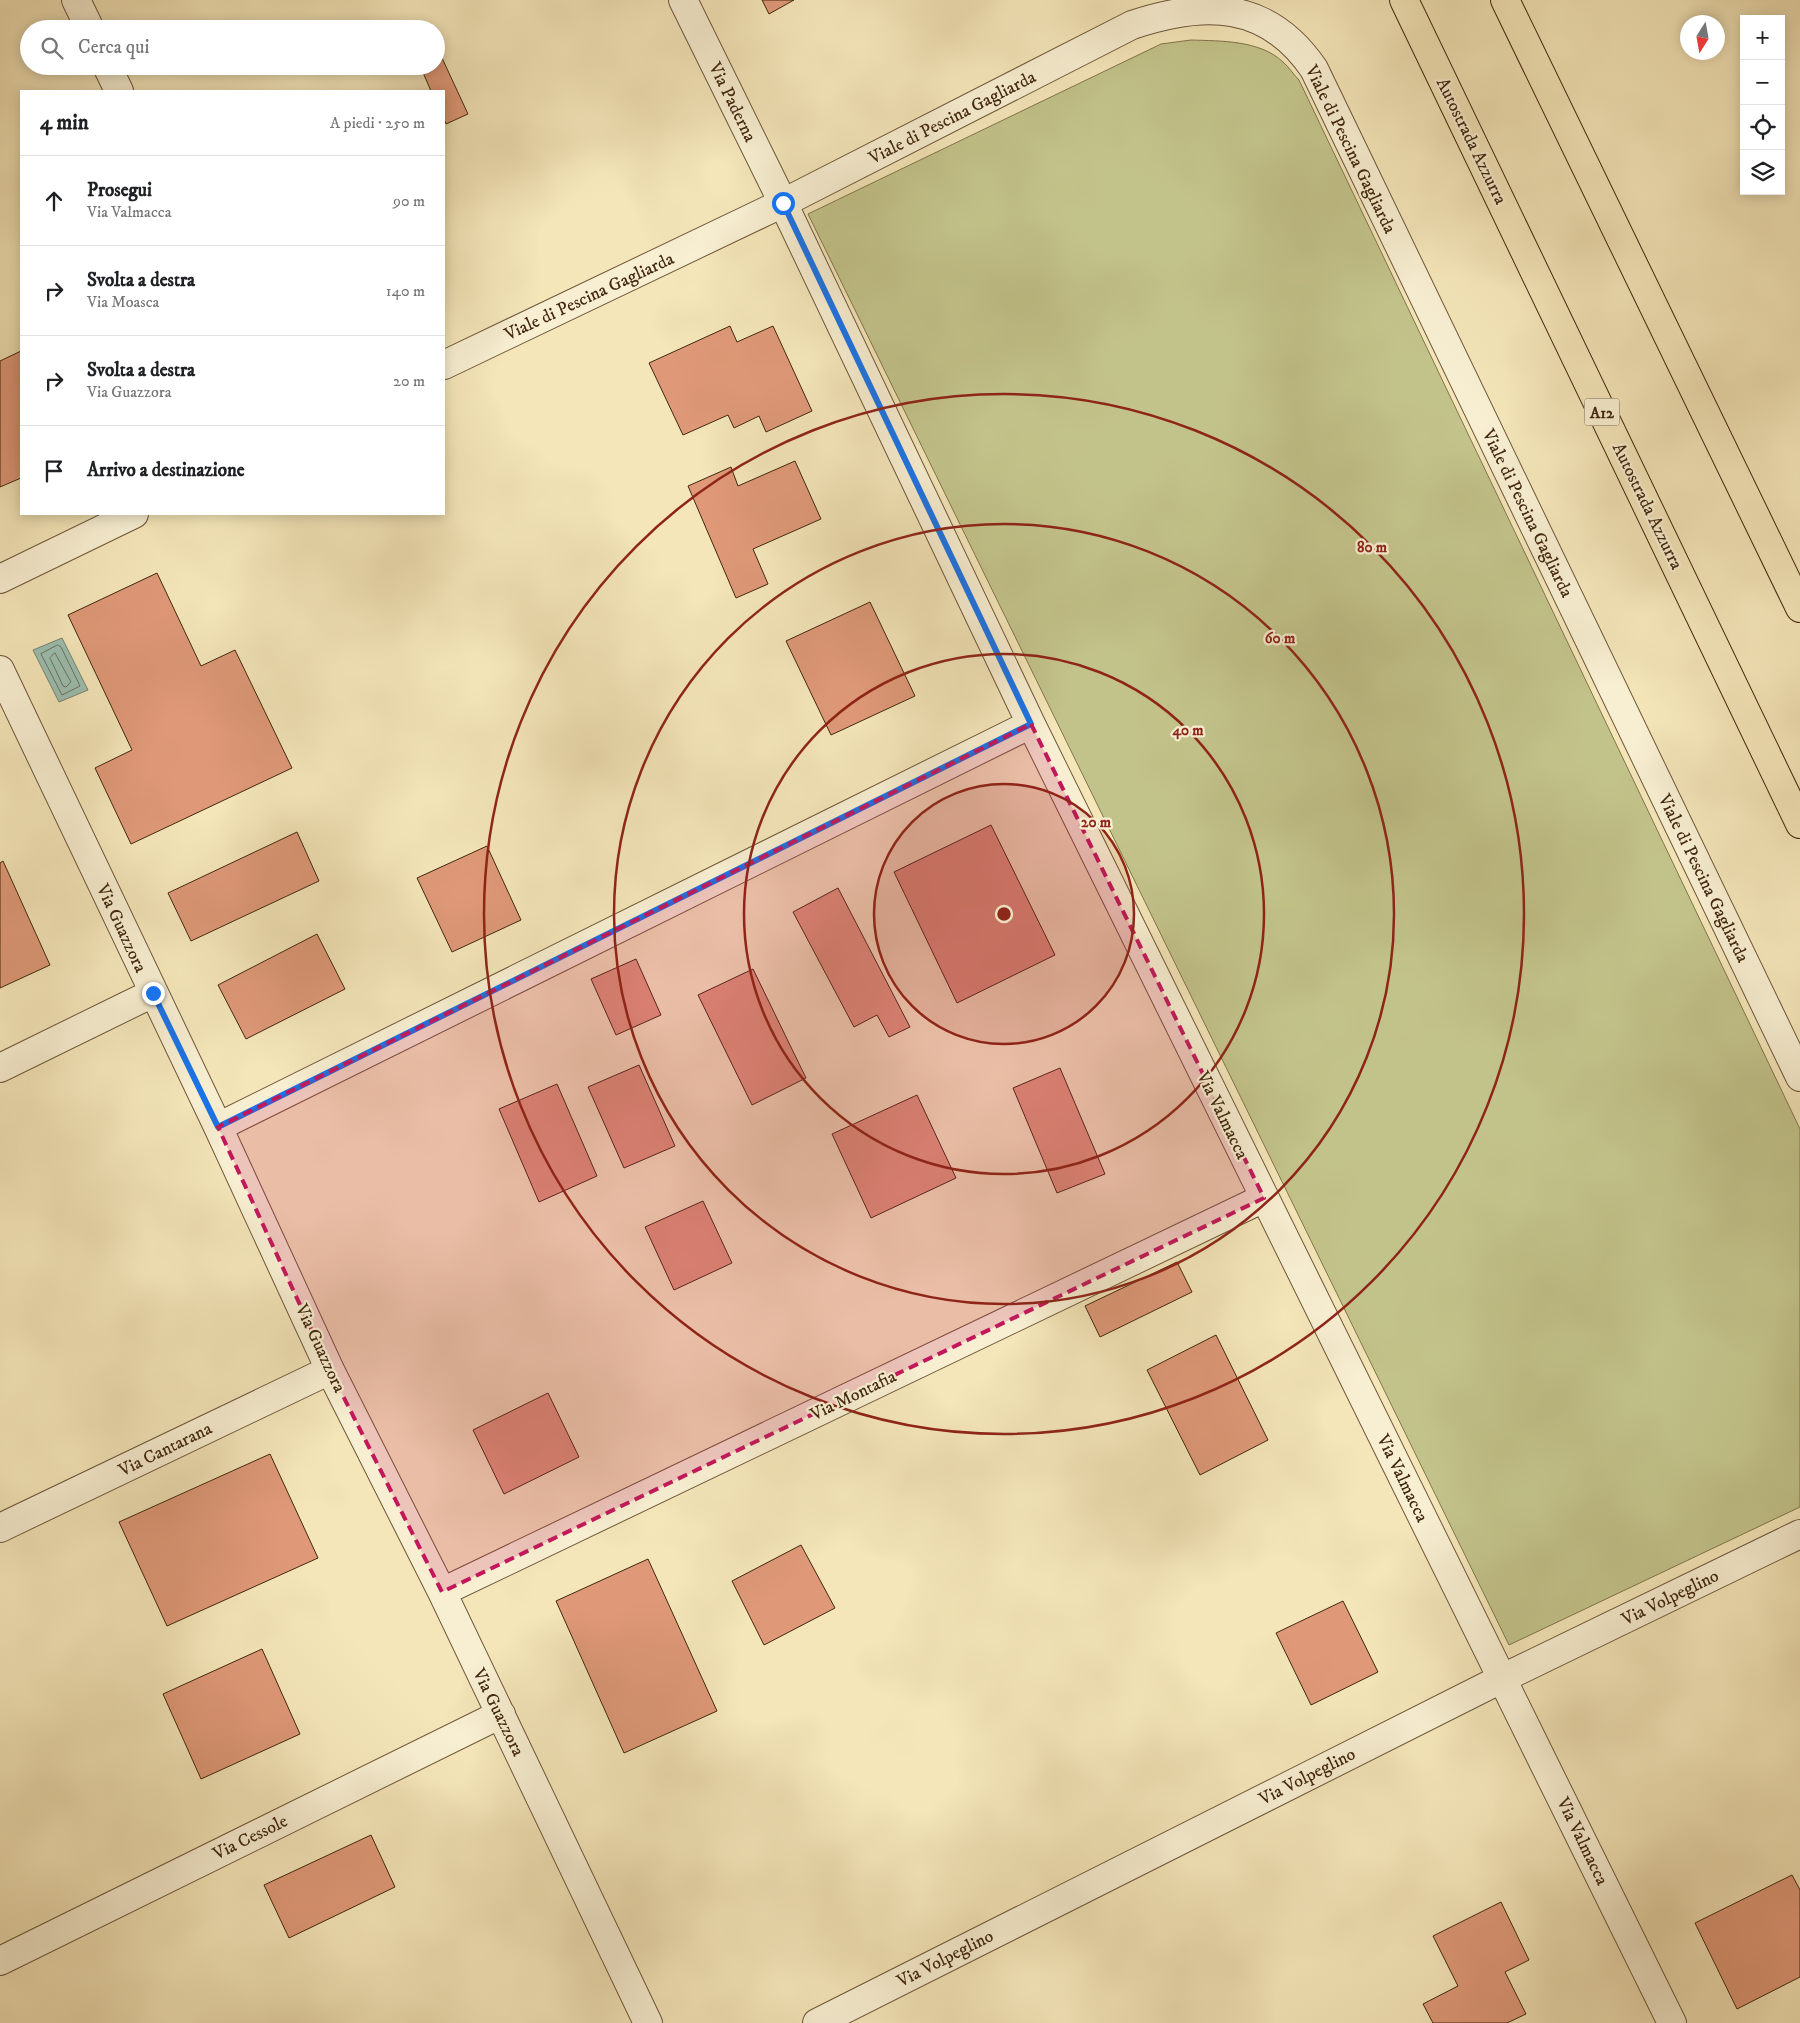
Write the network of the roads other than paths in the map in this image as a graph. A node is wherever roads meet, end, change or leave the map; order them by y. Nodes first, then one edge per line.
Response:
1 (76, 0) edge
2 (683, 0) edge
3 (1404, 0) edge
4 (1506, 0) edge
5 (86, 20) edge
6 (111, 75) edge
7 (119, 90) edge
8 (783, 203) junction
9 (445, 365) edge
10 (132, 515) edge
11 (0, 579) edge
12 (1800, 608) edge
13 (0, 670) edge
14 (1031, 724) junction
15 (1800, 824) edge
16 (153, 993) junction
17 (0, 1068) edge
18 (1800, 1077) edge
19 (218, 1127) junction
20 (1264, 1198) junction
21 (330, 1370) junction
22 (0, 1528) edge
23 (1800, 1534) edge
24 (442, 1592) junction
25 (1503, 1678) junction
26 (501, 1714) junction
27 (0, 1960) edge
28 (648, 2023) edge
29 (816, 2023) edge
30 (1672, 2023) edge

1 - 5 street
2 - 8 street, Via Paderna
3 - 15 highway, Autostrada Azzurra / A12
4 - 12 highway
6 - 7 street
8 - 9 street, Viale di Pescina Gagliarda
8 - 14 street, Via Valmacca
8 - 18 street, Viale di Pescina Gagliarda
10 - 11 street
13 - 16 street, Via Guazzora
14 - 19 street
14 - 20 street, Via Valmacca
16 - 17 street
16 - 19 street, Via Guazzora
19 - 21 street, Via Guazzora
20 - 24 street, Via Montafia
20 - 25 street, Via Valmacca
21 - 22 street, Via Cantarana
21 - 24 street, Via Guazzora
23 - 25 street, Via Volpeglino
24 - 26 street, Via Guazzora
25 - 29 street, Via Volpeglino
25 - 30 street, Via Valmacca
26 - 27 street, Via Cessole
26 - 28 street, Via Guazzora

